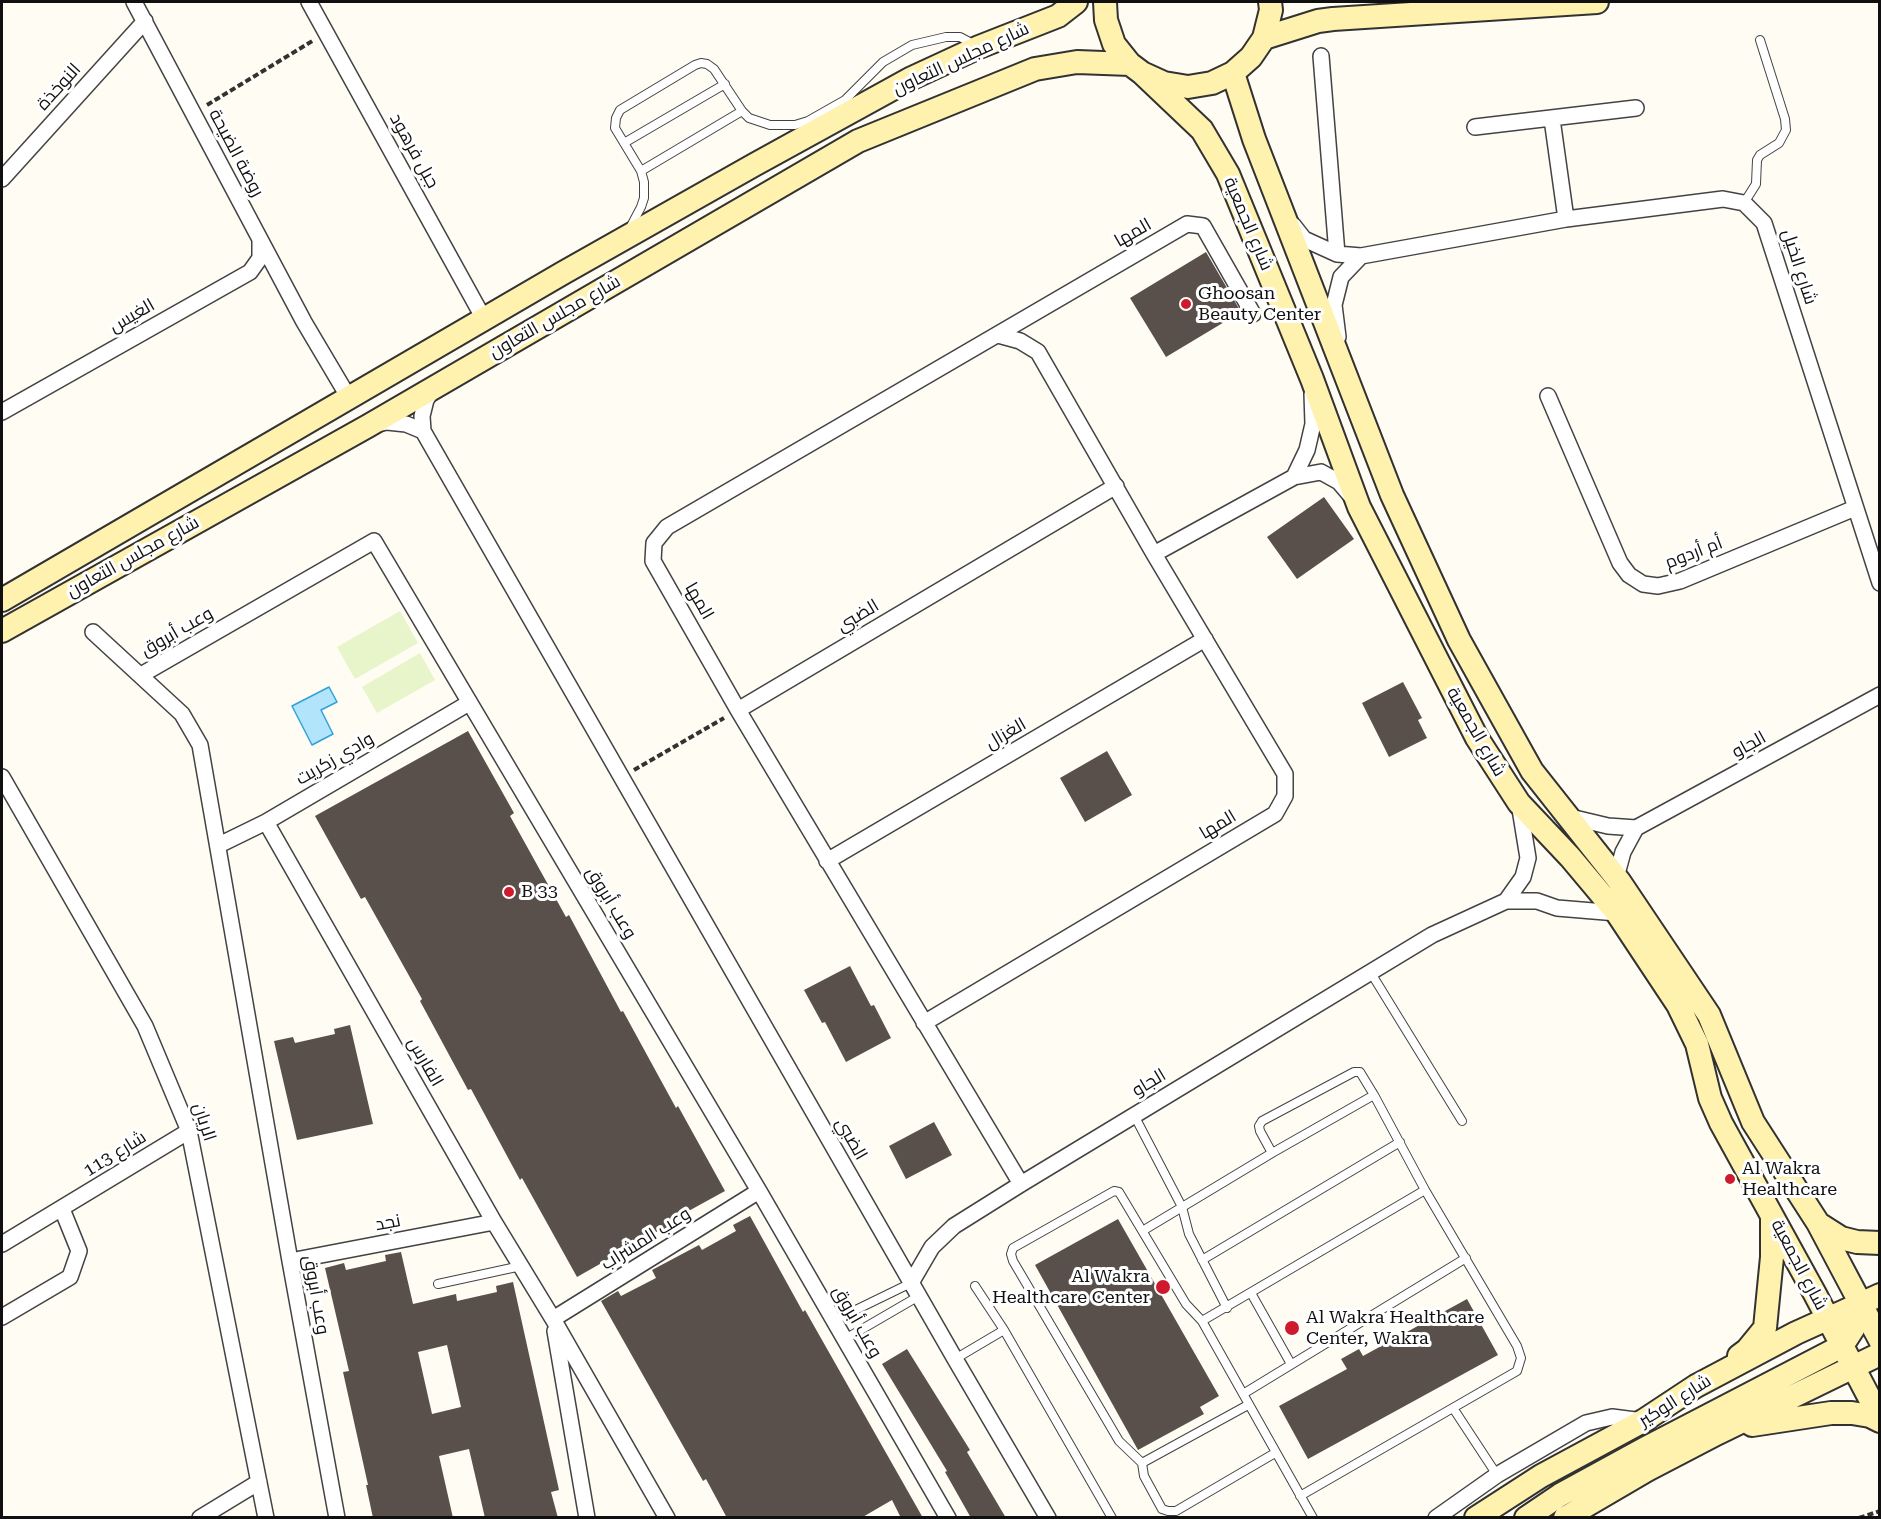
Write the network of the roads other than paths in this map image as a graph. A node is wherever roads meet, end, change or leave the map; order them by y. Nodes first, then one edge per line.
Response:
1 (134, 2) edge
2 (309, 2) edge
3 (1076, 2) edge
4 (1105, 2) edge
5 (1270, 2) edge
6 (1597, 2) edge
7 (145, 21) junction
8 (1264, 38) junction
9 (1760, 40) dead end
10 (979, 47) junction
11 (1321, 56) dead end
12 (1136, 69) junction
13 (1233, 73) junction
14 (725, 84) junction
15 (1636, 108) dead end
16 (742, 111) junction
17 (1552, 119) junction
18 (1475, 127) dead end
19 (624, 143) junction
20 (641, 171) junction
21 (2, 179) edge
22 (1744, 203) junction
23 (1281, 211) junction
24 (1566, 219) junction
25 (260, 238) junction
26 (622, 240) junction
27 (1337, 254) junction
28 (1361, 256) junction
29 (1253, 314) dead end
30 (484, 319) junction
31 (998, 335) junction
32 (1344, 372) junction
33 (1312, 379) junction
34 (434, 387) junction
35 (1548, 396) dead end
36 (349, 398) junction
37 (2, 412) edge
38 (368, 426) junction
39 (423, 431) junction
40 (1294, 477) junction
41 (1116, 486) junction
42 (1359, 507) junction
43 (1855, 508) junction
44 (1154, 554) junction
45 (1880, 583) edge
46 (2, 600) edge
47 (2, 631) edge
48 (93, 632) dead end
49 (1205, 639) junction
50 (141, 675) junction
51 (1880, 695) edge
52 (469, 703) junction
53 (738, 710) junction
54 (2, 777) edge
55 (1519, 803) junction
56 (1566, 816) junction
57 (266, 822) junction
58 (1636, 828) junction
59 (219, 845) junction
60 (827, 861) junction
61 (1619, 881) junction
62 (1506, 901) junction
63 (1617, 913) junction
64 (1371, 973) junction
65 (924, 1023) junction
66 (1374, 1095) junction
67 (1134, 1115) junction
68 (1462, 1121) dead end
69 (189, 1131) junction
70 (1400, 1142) junction
71 (1272, 1153) junction
72 (1020, 1184) junction
73 (1425, 1190) junction
74 (759, 1191) junction
75 (1182, 1207) junction
76 (62, 1209) junction
77 (1772, 1215) junction
78 (494, 1222) junction
79 (1818, 1223) junction
80 (1144, 1230) junction
81 (1880, 1243) edge
82 (2, 1244) edge
83 (1466, 1258) junction
84 (1202, 1260) junction
85 (290, 1261) junction
86 (521, 1266) junction
87 (438, 1284) dead end
88 (975, 1286) dead end
89 (915, 1290) junction
90 (1251, 1293) junction
91 (1870, 1299) edge
92 (1227, 1308) junction
93 (2, 1317) edge
94 (553, 1319) junction
95 (833, 1321) junction
96 (1202, 1321) junction
97 (1004, 1330) junction
98 (1863, 1338) edge
99 (844, 1339) junction
100 (955, 1359) junction
101 (1291, 1364) junction
102 (1852, 1367) junction
103 (1696, 1386) junction
104 (1242, 1394) junction
105 (1248, 1405) junction
106 (1454, 1408) junction
107 (1880, 1420) edge
108 (1643, 1421) junction
109 (1718, 1432) junction
110 (1275, 1453) junction
111 (1142, 1463) junction
112 (1497, 1475) junction
113 (259, 1482) junction
114 (1300, 1496) junction
115 (1569, 1516) edge
116 (200, 1518) edge
117 (266, 1518) edge
118 (337, 1518) edge
119 (587, 1518) edge
120 (667, 1518) edge
121 (948, 1518) edge
122 (1048, 1518) edge
123 (1112, 1518) edge
124 (1313, 1518) edge
125 (1436, 1518) edge
126 (1476, 1518) edge
127 (1526, 1518) edge

1 - 7 street, روضة الضيحة
2 - 30 street, جبل فرهود
3 - 10 main road, شارع مجلس التعاون
4 - 12 main road, شارع الجمعية
5 - 8 main road
6 - 8 main road
7 - 21 street, النوخذة
7 - 25 street, روضة الضيحة
8 - 13 main road
9 - 22 lane
10 - 16 lane
10 - 26 main road, شارع مجلس التعاون
11 - 27 street
12 - 13 main road, شارع مجلس التعاون
12 - 33 main road, شارع الجمعية
12 - 34 main road, شارع مجلس التعاون
13 - 23 main road, شارع الجمعية
14 - 16 lane
14 - 19 lane
14 - 19 lane
15 - 17 street
16 - 20 lane
17 - 18 street
17 - 24 street
19 - 20 lane
20 - 26 lane
22 - 24 street
22 - 43 street, شارع الخيل
23 - 27 street
23 - 32 main road, شارع الجمعية
24 - 28 street
25 - 36 street, روضة الضيحة
25 - 37 street, الغيس
26 - 30 main road, شارع مجلس التعاون
27 - 28 street
28 - 32 street
29 - 31 street, المها
30 - 36 main road, شارع مجلس التعاون
31 - 41 street, المها
31 - 53 street, المها
32 - 56 main road, شارع الجمعية
33 - 40 street
33 - 42 main road, شارع الجمعية
34 - 38 main road, شارع مجلس التعاون
34 - 39 street
35 - 43 street, أم أردوم
36 - 46 main road, شارع مجلس التعاون
38 - 39 street
38 - 47 main road, شارع مجلس التعاون
39 - 89 street, الضبي
40 - 42 street
40 - 44 street
41 - 44 street, المها
41 - 53 street, الضبي
42 - 55 main road, شارع الجمعية
43 - 45 street, شارع الخيل
44 - 49 street, المها
48 - 50 street, وعب أبروق
49 - 60 street, الغزال
49 - 65 street, المها
50 - 52 street, وعب أبروق
50 - 59 street, وعب أبروق
51 - 58 street, الجاو
52 - 57 street, وادي زكريت
52 - 74 street, وعب أبروق
53 - 60 street, المها
54 - 69 street, الريان
55 - 62 street
55 - 63 main road, شارع الجمعية
56 - 58 street
56 - 61 main road, شارع الجمعية
57 - 59 street, وادي زكريت
57 - 78 street, الفارس
58 - 61 street
59 - 85 street, وعب أبروق
60 - 65 street, المها
61 - 79 main road, شارع الجمعية
62 - 63 street, الجاو
62 - 64 street, الجاو
63 - 77 main road, شارع الجمعية
64 - 67 street, الجاو
64 - 68 lane
65 - 72 street, المها
66 - 70 lane
66 - 71 lane
66 - 71 lane
67 - 72 street, الجاو
67 - 75 lane
69 - 76 street, شارع 113
69 - 113 street, الريان
70 - 73 lane
70 - 84 lane
71 - 75 lane
72 - 89 street, الجاو
73 - 83 lane
73 - 90 lane
74 - 94 street, وعب المشراب
74 - 95 street, وعب أبروق
75 - 80 lane
75 - 84 lane
76 - 82 street, شارع 113
76 - 93 street
77 - 98 main road, شارع الجمعية
77 - 103 main road
78 - 85 street, نجد
78 - 86 street, الفارس
79 - 81 main road
79 - 91 main road, شارع الجمعية
80 - 96 lane
80 - 111 lane
83 - 101 lane
83 - 106 lane
84 - 92 lane
85 - 118 street, وعب أبروق
86 - 87 lane
86 - 94 street, الفارس
88 - 97 lane
89 - 95 lane
89 - 99 lane
89 - 100 street, الضبي
90 - 92 lane
90 - 101 lane
91 - 98 main road, شارع الجمعية
92 - 96 lane
94 - 119 street, الفارس
94 - 120 street, الفارس
95 - 99 street, وعب أبروق
96 - 104 lane
97 - 100 lane
97 - 123 lane
98 - 102 main road, شارع الجمعية
98 - 103 main road, شارع الوكير
98 - 127 main road
99 - 121 street, وعب أبروق
100 - 122 street, الضبي
101 - 104 lane
102 - 107 main road, شارع الجمعية
102 - 109 main road
103 - 108 main road, شارع الوكير
104 - 105 lane
105 - 110 lane
105 - 111 lane
106 - 112 lane
106 - 114 lane
107 - 109 main road
108 - 112 street
108 - 126 main road, شارع الوكير
109 - 115 main road
110 - 111 lane
110 - 114 lane
112 - 125 street
113 - 116 street
113 - 117 street, الريان
114 - 124 lane

